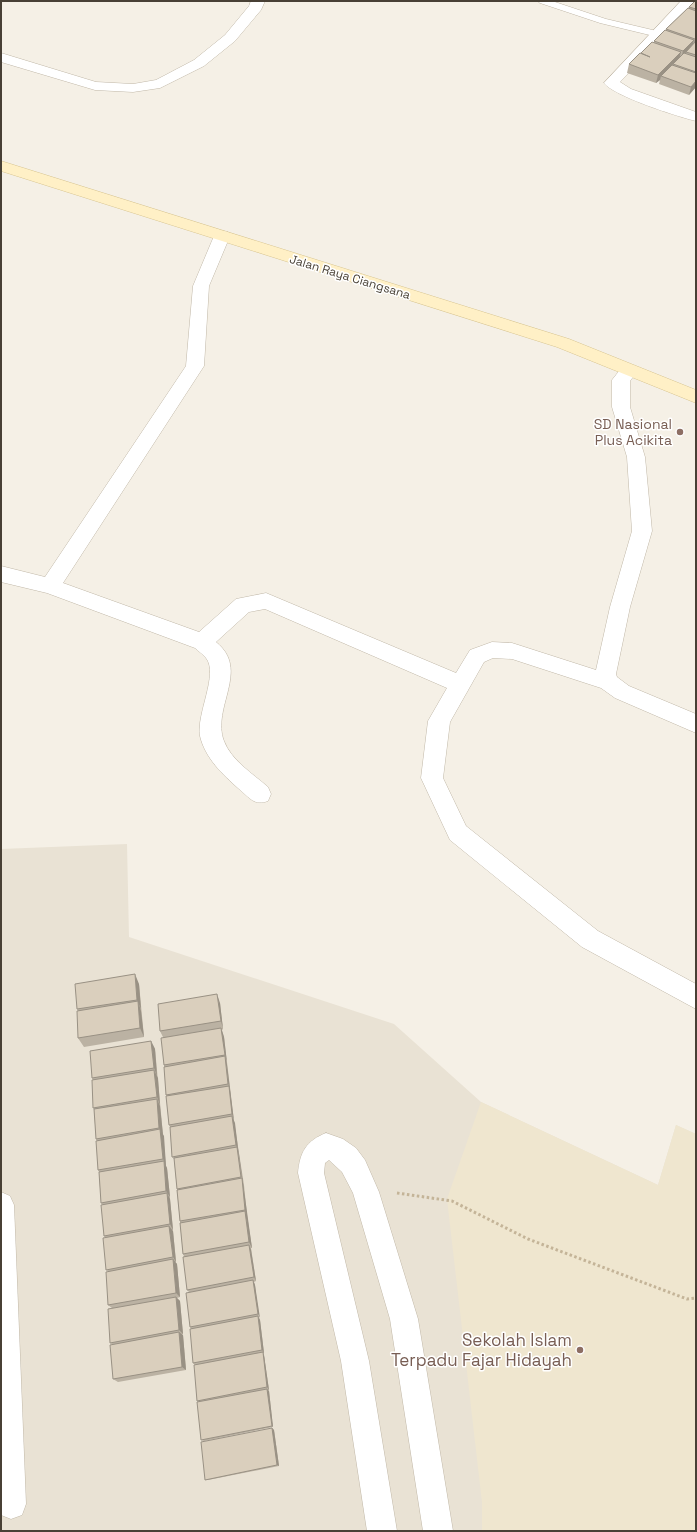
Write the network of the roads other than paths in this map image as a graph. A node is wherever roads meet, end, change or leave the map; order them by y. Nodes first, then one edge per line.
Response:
1 (258, 1) edge
2 (543, 1) edge
3 (689, 1) edge
4 (658, 34) junction
5 (1, 57) edge
6 (696, 101) edge
7 (690, 115) edge
8 (1, 166) edge
9 (222, 236) junction
10 (629, 370) junction
11 (696, 397) edge
12 (1, 574) edge
13 (50, 586) junction
14 (202, 642) junction
15 (608, 682) junction
16 (460, 684) junction
17 (696, 724) edge
18 (260, 794) dead end
19 (696, 997) edge
20 (1, 1205) edge
21 (2, 1311) edge
22 (11, 1504) dead end
23 (382, 1531) edge
24 (438, 1531) edge

1 - 5 street
2 - 4 lane
3 - 4 street
4 - 7 street
6 - 7 street
8 - 9 main road, Jalan Raya Ciangsana
9 - 10 main road, Jalan Raya Ciangsana
9 - 13 street
10 - 11 main road, Jalan Raya Ciangsana
10 - 15 street
12 - 13 street
13 - 14 street
14 - 16 street
14 - 18 street
15 - 16 street
15 - 17 street
16 - 19 street
20 - 21 street
21 - 22 street
23 - 24 street

